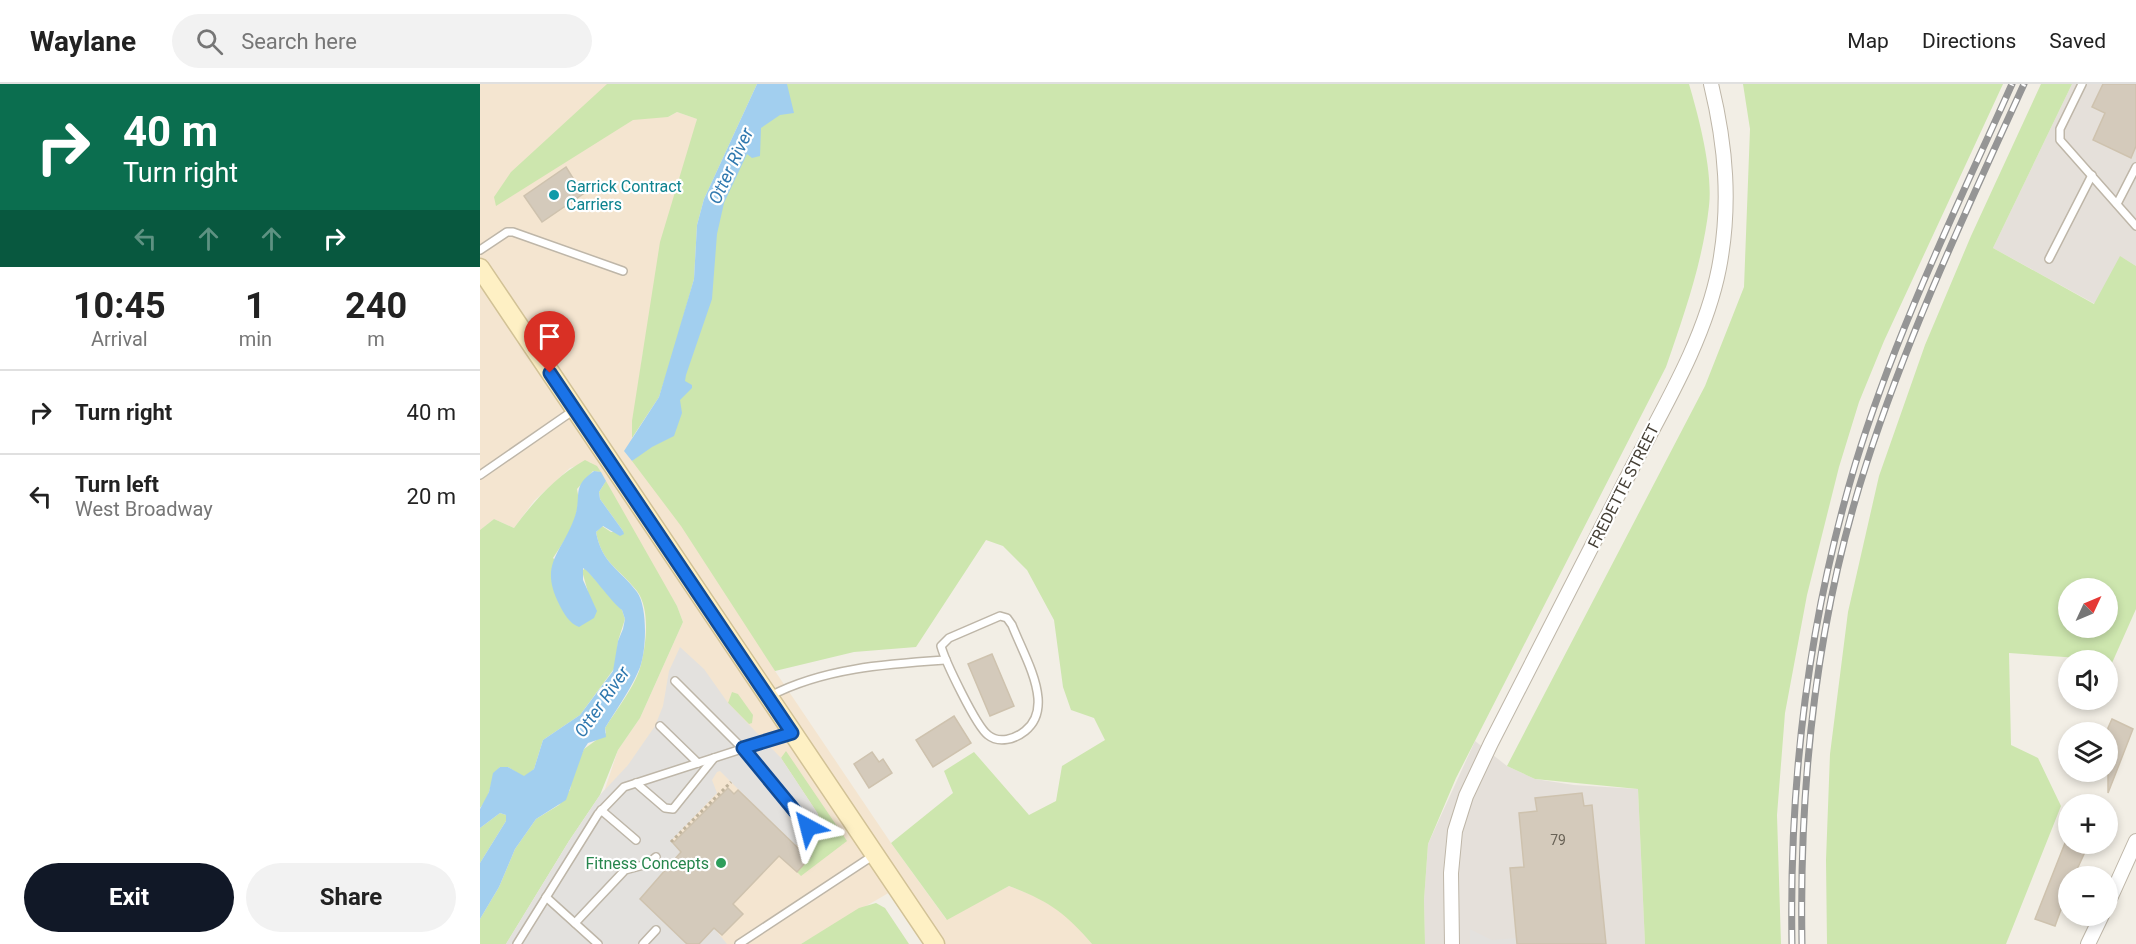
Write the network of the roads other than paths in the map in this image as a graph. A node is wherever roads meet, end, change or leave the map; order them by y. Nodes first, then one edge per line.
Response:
1 (1711, 84) edge
2 (2082, 84) edge
3 (2136, 168) edge
4 (2092, 175) junction
5 (2117, 204) junction
6 (2136, 226) edge
7 (480, 250) edge
8 (2049, 259) dead end
9 (480, 269) edge
10 (623, 271) dead end
11 (575, 410) junction
12 (480, 475) edge
13 (946, 660) junction
14 (675, 681) dead end
15 (768, 697) junction
16 (660, 726) dead end
17 (792, 733) junction
18 (743, 748) junction
19 (715, 758) junction
20 (698, 763) junction
21 (636, 783) junction
22 (601, 810) junction
23 (808, 827) dead end
24 (636, 840) dead end
25 (2136, 841) edge
26 (874, 855) junction
27 (656, 857) dead end
28 (2118, 881) edge
29 (546, 897) junction
30 (575, 923) junction
31 (2097, 926) edge
32 (656, 930) dead end
33 (592, 942) edge
34 (517, 944) edge
35 (643, 944) edge
36 (739, 944) edge
37 (935, 944) edge
38 (1452, 944) edge
39 (2088, 944) edge

1 - 38 street, FREDETTE STREET
2 - 4 lane
3 - 5 lane
4 - 5 lane
4 - 8 lane
5 - 6 lane
7 - 10 lane
9 - 11 main road
11 - 12 lane
11 - 15 main road
13 - 13 lane
13 - 15 lane
14 - 18 lane
15 - 17 main road
16 - 20 lane
17 - 18 lane
17 - 26 main road
18 - 19 lane
18 - 23 lane
19 - 20 lane
19 - 21 lane
20 - 21 lane
21 - 22 lane
22 - 24 lane
22 - 29 lane
25 - 28 street
26 - 36 lane
26 - 37 main road
27 - 30 lane
29 - 30 lane
29 - 34 lane
30 - 33 lane
31 - 39 street
32 - 35 lane

